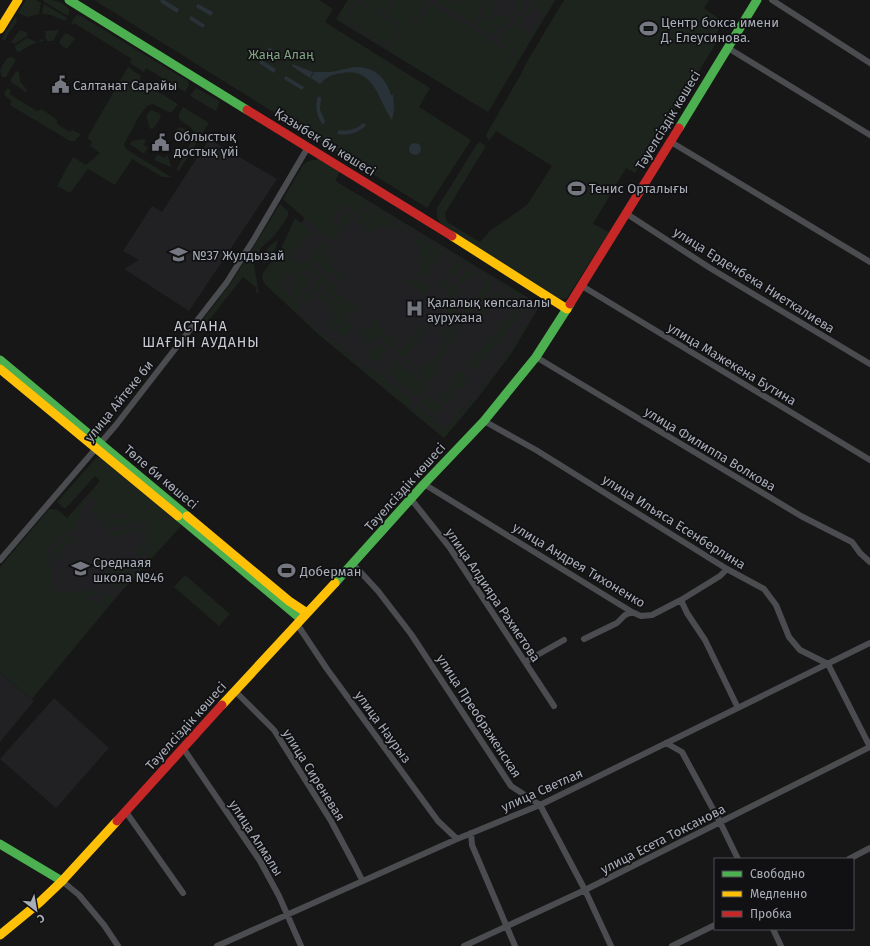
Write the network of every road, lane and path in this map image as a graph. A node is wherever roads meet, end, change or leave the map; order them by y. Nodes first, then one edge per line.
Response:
1 (11, 0) edge
2 (18, 0) edge
3 (69, 0) edge
4 (757, 0) edge
5 (772, 0) edge
6 (0, 17) edge
7 (0, 29) edge
8 (728, 48) junction
9 (870, 63) edge
10 (870, 135) edge
11 (671, 142) junction
12 (308, 147) junction
13 (627, 214) junction
14 (870, 262) edge
15 (582, 286) junction
16 (567, 309) junction
17 (536, 358) junction
18 (0, 360) edge
19 (870, 364) edge
20 (0, 369) edge
21 (484, 421) junction
22 (98, 446) junction
23 (870, 460) edge
24 (424, 484) junction
25 (411, 499) junction
26 (0, 560) edge
27 (870, 562) edge
28 (353, 564) junction
29 (727, 568) junction
30 (681, 600) junction
31 (632, 612) junction
32 (302, 619) junction
33 (584, 639) dead end
34 (564, 640) dead end
35 (870, 643) edge
36 (526, 662) junction
37 (828, 664) junction
38 (235, 691) junction
39 (554, 706) dead end
40 (738, 708) junction
41 (666, 743) junction
42 (870, 747) edge
43 (183, 748) junction
44 (540, 806) junction
45 (126, 812) junction
46 (720, 822) junction
47 (470, 833) junction
48 (457, 839) junction
49 (0, 844) edge
50 (870, 848) edge
51 (738, 858) edge
52 (851, 858) edge
53 (362, 880) junction
54 (62, 881) junction
55 (585, 890) junction
56 (183, 893) dead end
57 (288, 915) junction
58 (714, 925) edge
59 (506, 927) junction
60 (773, 930) edge
61 (0, 936) edge
62 (118, 946) edge
63 (217, 946) edge
64 (301, 946) edge
65 (464, 946) edge
66 (515, 946) edge
67 (611, 946) edge
68 (672, 946) edge
69 (781, 946) edge

1 - 6 main road
2 - 7 main road
3 - 12 main road, Қазыбек би көшесі
4 - 8 main road, Тәуелсіздік көшесі
5 - 9 street
8 - 10 street
8 - 11 main road, Тәуелсіздік көшесі
11 - 13 main road, Тәуелсіздік көшесі
11 - 14 street
12 - 16 main road, Қазыбек би көшесі
12 - 22 street, улица Айтеке би
13 - 15 main road, Тәуелсіздік көшесі
13 - 19 street, улица Ерденбека Ниеткалиева
15 - 16 main road, Тәуелсіздік көшесі
15 - 23 street, улица Мажекена Бутина
16 - 17 main road, Тәуелсіздік көшесі
17 - 21 main road, Тәуелсіздік көшесі
17 - 27 street, улица Филиппа Волкова
18 - 22 main road, Төле би көшесі
20 - 22 main road, Төле би көшесі
21 - 24 main road, Тәуелсіздік көшесі
21 - 29 street, улица Ильяса Есенберлина
22 - 26 street, улица Айтеке би
22 - 32 main road, Төле би көшесі
24 - 25 main road, Тәуелсіздік көшесі
24 - 31 street, улица Андрея Тихоненко
25 - 28 main road, Тәуелсіздік көшесі
25 - 36 street, улица Алдияра Рахметова
28 - 32 main road, Тәуелсіздік көшесі
28 - 44 street, улица Преображенская
29 - 30 street, улица Андрея Тихоненко
29 - 37 street, улица Ильяса Есенберлина
30 - 31 street, улица Андрея Тихоненко
30 - 40 street
31 - 33 street
32 - 38 main road, Тәуелсіздік көшесі
32 - 48 street, улица Наурыз
34 - 36 street
35 - 37 street, улица Светлая
36 - 39 street, улица Алдияра Рахметова
37 - 40 street, улица Светлая
37 - 42 street
38 - 43 main road, Тәуелсіздік көшесі
38 - 53 street, улица Сиреневая
40 - 41 street, улица Светлая
41 - 44 street, улица Светлая
41 - 46 street
42 - 46 street, улица Есета Токсанова
43 - 45 main road, Тәуелсіздік көшесі
43 - 57 street, улица Алмалы
44 - 47 street, улица Светлая
44 - 55 street, улица Преображенская
45 - 54 main road, Тәуелсіздік көшесі
45 - 56 street
46 - 51 street
46 - 55 street, улица Есета Токсанова
47 - 48 street, улица Светлая
47 - 59 street
48 - 53 street, улица Светлая
49 - 54 main road
50 - 52 street
53 - 57 street, улица Светлая
54 - 61 main road, Тәуелсіздік көшесі
54 - 62 street
55 - 59 street, улица Есета Токсанова
55 - 67 street, улица Преображенская
57 - 63 street, улица Светлая
57 - 64 street, улица Алмалы
58 - 68 street
59 - 65 street, улица Есета Токсанова
59 - 66 street
60 - 69 street

